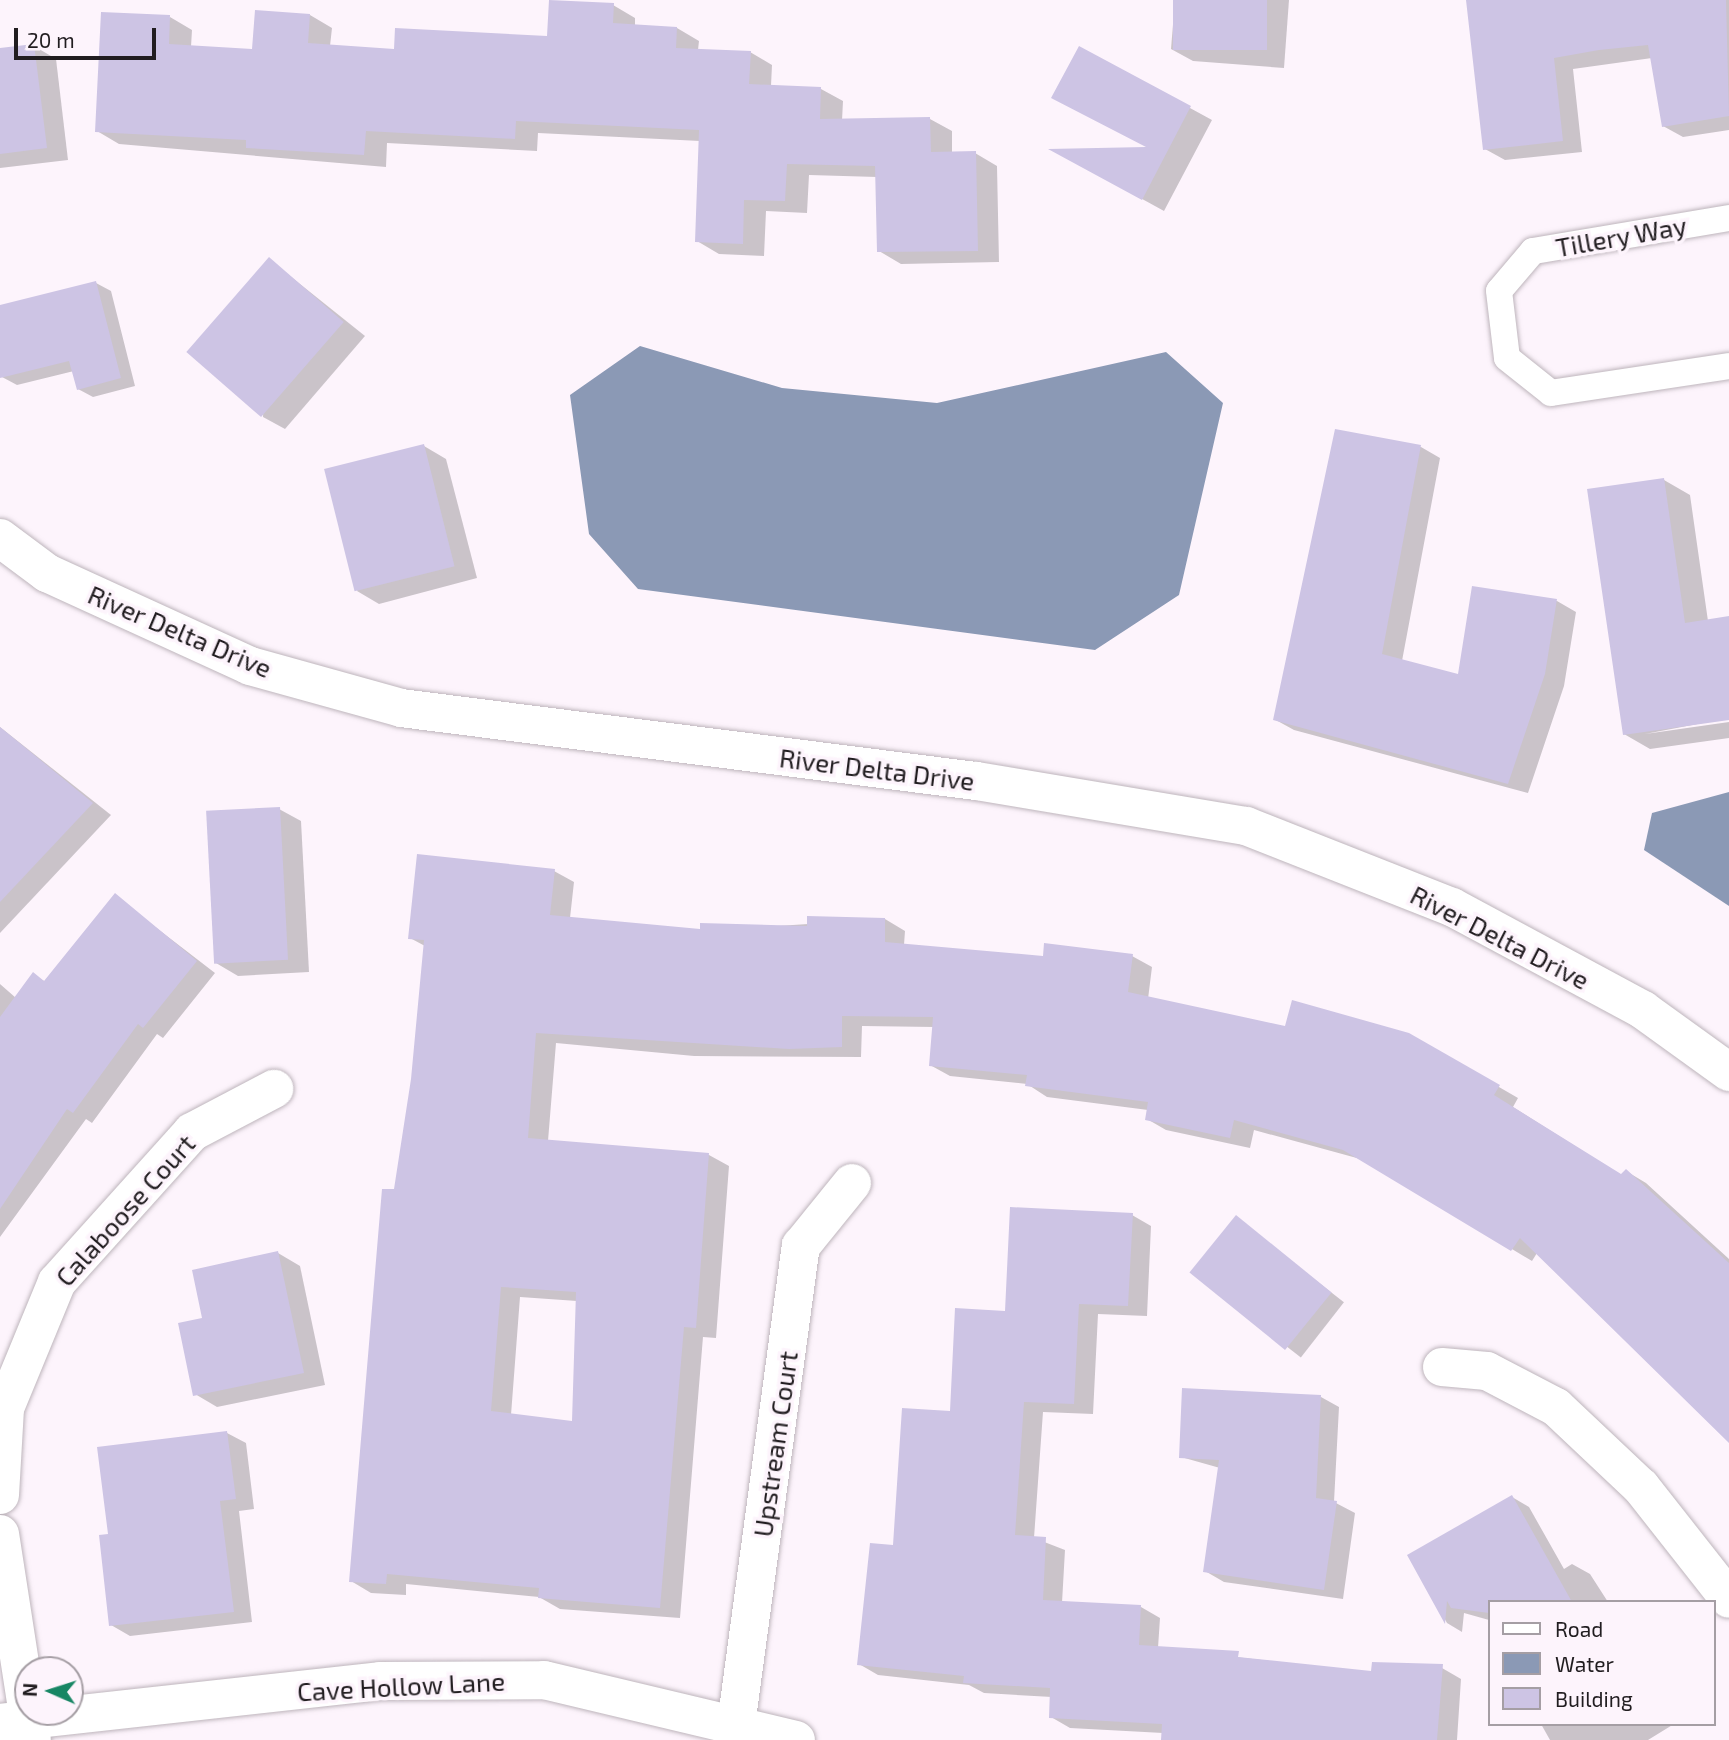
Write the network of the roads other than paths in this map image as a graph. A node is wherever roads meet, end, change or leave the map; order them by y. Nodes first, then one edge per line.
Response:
1 (1729, 221) edge
2 (1729, 366) edge
3 (0, 538) edge
4 (1729, 1072) edge
5 (274, 1088) dead end
6 (852, 1184) dead end
7 (1442, 1367) dead end
8 (0, 1495) edge
9 (0, 1534) edge
10 (1729, 1599) edge
11 (20, 1727) edge
12 (736, 1731) edge
13 (796, 1740) edge

1 - 2 lane, Tillery Way
3 - 4 street, River Delta Drive
5 - 8 street, Calaboose Court
6 - 12 street, Upstream Court
7 - 10 street
9 - 11 street
11 - 12 street, Cave Hollow Lane
12 - 13 street, Cave Hollow Lane

